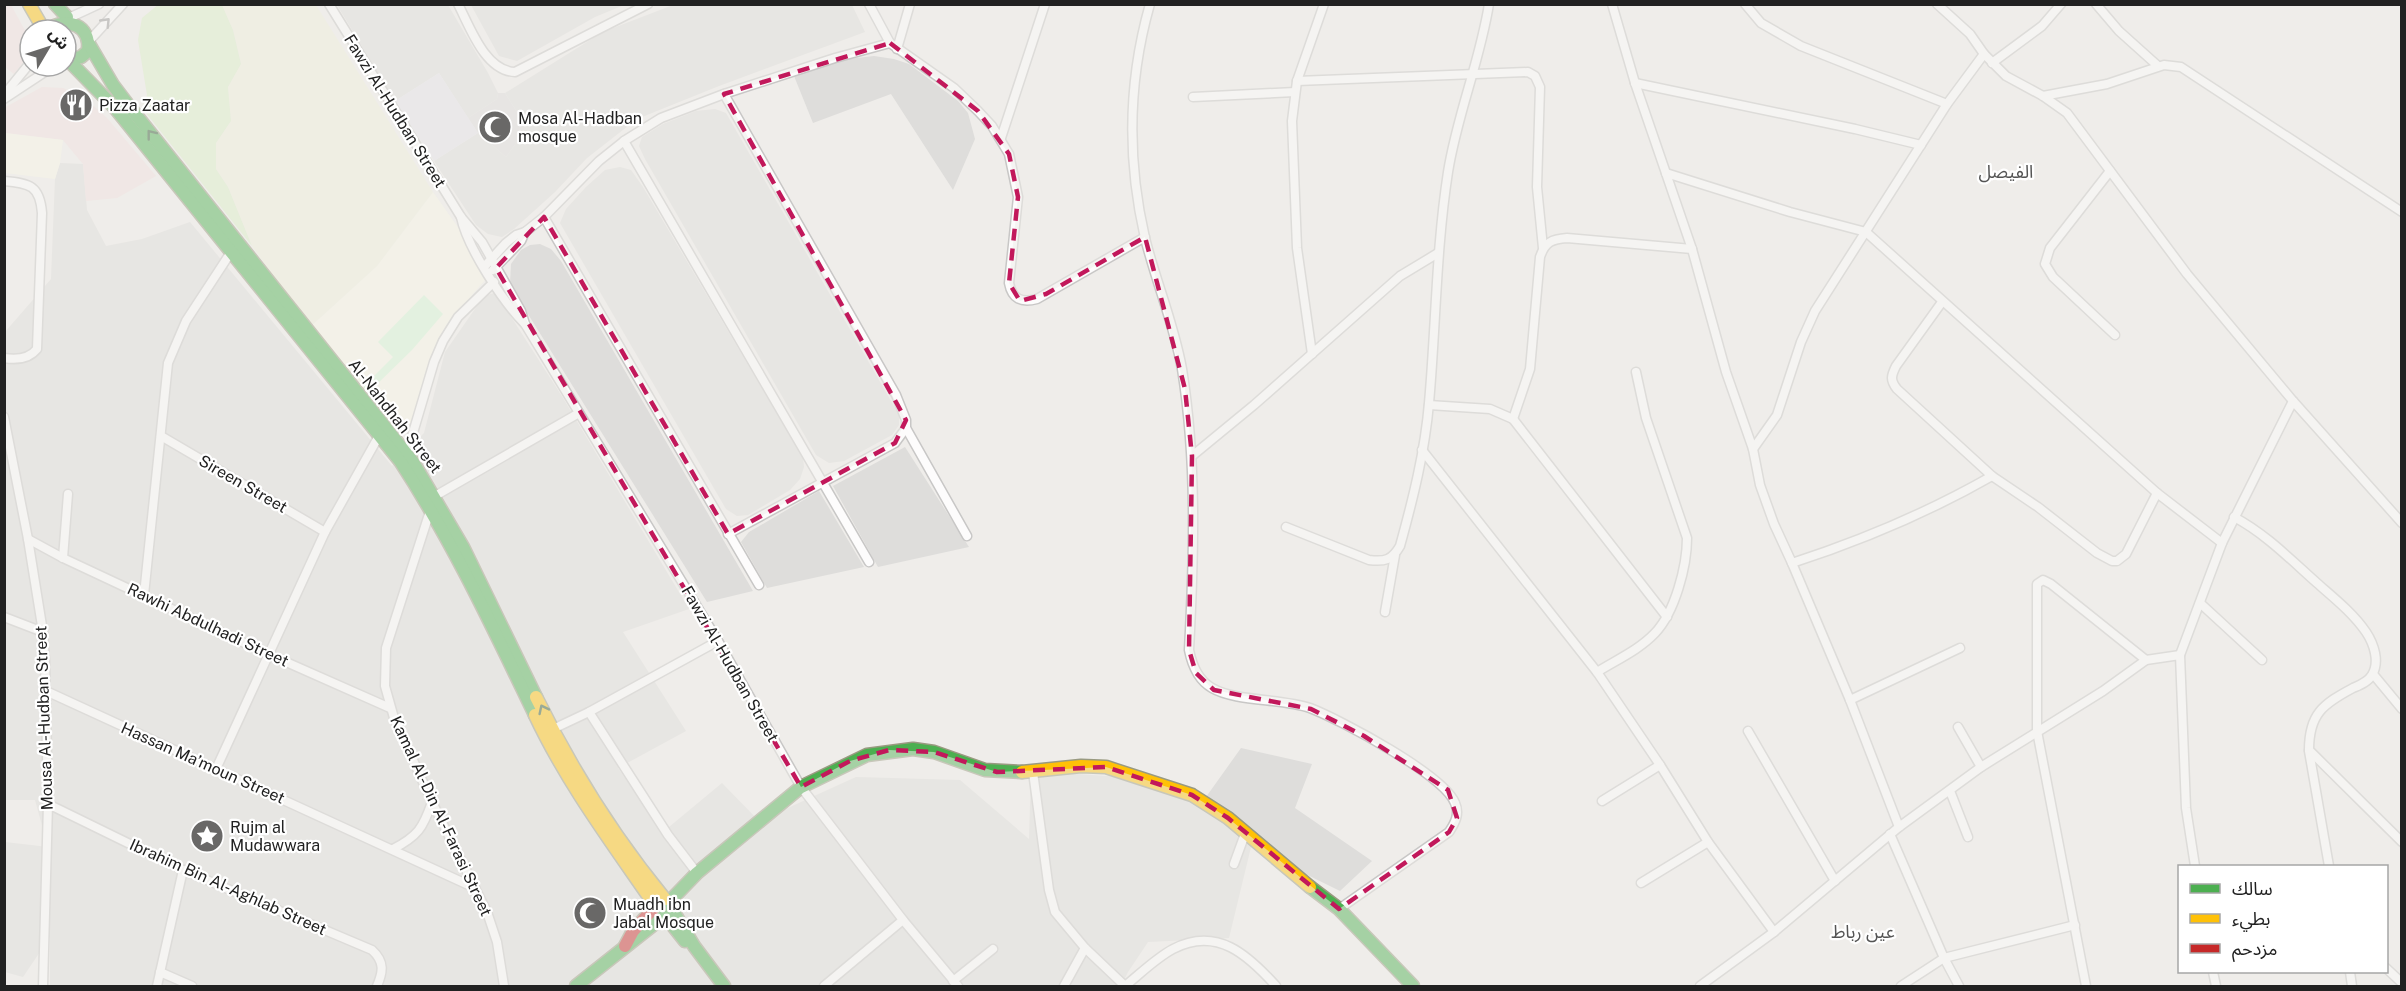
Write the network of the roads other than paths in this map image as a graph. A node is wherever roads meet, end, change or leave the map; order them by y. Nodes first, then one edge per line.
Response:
1 (29, 4) edge
2 (55, 4) edge
3 (99, 4) edge
4 (123, 4) edge
5 (329, 4) edge
6 (458, 4) edge
7 (648, 4) edge
8 (869, 4) edge
9 (910, 4) edge
10 (1045, 4) edge
11 (1150, 4) edge
12 (1324, 4) edge
13 (1488, 4) edge
14 (1612, 4) edge
15 (1745, 4) edge
16 (1937, 4) edge
17 (2061, 4) edge
18 (2096, 4) edge
19 (69, 17) junction
20 (38, 18) edge
21 (65, 18) edge
22 (89, 42) junction
23 (893, 46) junction
24 (1984, 54) junction
25 (78, 56) edge
26 (1992, 63) junction
27 (2158, 66) junction
28 (78, 70) edge
29 (1472, 72) junction
30 (19, 78) edge
31 (35, 78) edge
32 (1298, 81) junction
33 (1635, 83) junction
34 (1295, 92) junction
35 (724, 94) junction
36 (2043, 96) junction
37 (4, 97) edge
38 (1193, 97) dead end
39 (1947, 104) junction
40 (1001, 138) junction
41 (624, 141) junction
42 (1921, 145) junction
43 (2110, 171) junction
44 (1666, 173) junction
45 (4, 181) edge
46 (2402, 212) edge
47 (461, 217) junction
48 (544, 217) junction
49 (525, 232) junction
50 (1866, 232) junction
51 (1145, 237) junction
52 (482, 242) junction
53 (506, 243) junction
54 (234, 248) junction
55 (1543, 248) junction
56 (1692, 249) junction
57 (1438, 253) junction
58 (491, 270) junction
59 (1941, 302) junction
60 (525, 324) junction
61 (2115, 335) dead end
62 (1311, 354) junction
63 (4, 358) edge
64 (1636, 372) dead end
65 (2293, 401) junction
66 (1429, 405) junction
67 (579, 413) junction
68 (4, 417) edge
69 (1513, 419) junction
70 (906, 428) junction
71 (6, 429) edge
72 (380, 434) junction
73 (161, 436) junction
74 (1753, 449) junction
75 (1422, 450) junction
76 (407, 453) junction
77 (1192, 456) junction
78 (1992, 476) junction
79 (822, 481) junction
80 (2157, 493) junction
81 (68, 494) dead end
82 (435, 496) junction
83 (430, 508) junction
84 (2234, 517) junction
85 (2402, 523) edge
86 (1286, 527) dead end
87 (325, 532) junction
88 (728, 534) junction
89 (967, 536) dead end
90 (28, 539) junction
91 (2222, 543) junction
92 (1395, 555) junction
93 (63, 558) junction
94 (869, 562) dead end
95 (1792, 563) junction
96 (759, 585) dead end
97 (144, 595) junction
98 (2200, 603) junction
99 (1384, 612) dead end
100 (4, 617) edge
101 (1667, 617) junction
102 (43, 632) junction
103 (718, 641) junction
104 (1960, 648) dead end
105 (268, 654) junction
106 (2180, 655) junction
107 (2146, 660) junction
108 (2262, 660) dead end
109 (1597, 672) junction
110 (2373, 674) junction
111 (46, 692) junction
112 (1850, 700) junction
113 (390, 708) junction
114 (2402, 709) edge
115 (589, 712) junction
116 (1958, 727) dead end
117 (553, 729) junction
118 (1748, 731) dead end
119 (2037, 731) junction
120 (2309, 750) junction
121 (1660, 765) junction
122 (1981, 767) junction
123 (216, 769) junction
124 (1033, 772) junction
125 (801, 787) junction
126 (1950, 791) junction
127 (1602, 801) dead end
128 (432, 802) junction
129 (48, 804) junction
130 (1899, 827) junction
131 (1245, 834) junction
132 (1890, 834) junction
133 (1968, 837) dead end
134 (1708, 842) junction
135 (2402, 842) edge
136 (393, 849) junction
137 (1234, 864) dead end
138 (2195, 865) edge
139 (2329, 865) edge
140 (183, 870) junction
141 (697, 873) junction
142 (1835, 881) junction
143 (1641, 883) dead end
144 (475, 888) junction
145 (663, 908) junction
146 (1339, 909) junction
147 (903, 920) junction
148 (2075, 925) junction
149 (1774, 932) junction
150 (1085, 948) junction
151 (993, 949) dead end
152 (1944, 958) junction
153 (2388, 970) edge
154 (160, 972) junction
155 (2402, 983) edge
156 (956, 984) edge
157 (581, 985) edge
158 (1125, 986) edge
159 (43, 987) edge
160 (157, 987) edge
161 (192, 987) edge
162 (377, 987) edge
163 (504, 987) edge
164 (724, 987) edge
165 (825, 987) edge
166 (1064, 987) edge
167 (1276, 987) edge
168 (1413, 987) edge
169 (1700, 987) edge
170 (1901, 987) edge
171 (1959, 987) edge
172 (2086, 987) edge

1 - 20 street
2 - 19 street
3 - 19 street
22 -> 4 street
5 - 47 street, Fawzi Al-Hudban Street
6 - 7 street
8 - 23 street
9 - 23 street
10 - 40 street
11 - 51 street
12 - 32 street
13 - 29 street
14 - 33 street
15 - 39 street
16 - 24 street
17 - 26 street
18 - 27 street
19 - 21 street
19 - 22 street, Al-Nahdhah Street
22 - 25 street
54 -> 22 street, Al-Nahdhah Street
23 - 35 street
23 - 40 street
24 - 26 street
24 - 39 street
26 - 36 street
27 - 36 street
27 - 46 street
28 - 54 street, Al-Nahdhah Street
29 - 32 street
29 - 55 street
29 - 57 street
30 - 37 street
31 - 37 street
32 - 34 street
33 - 42 street
33 - 44 street
34 - 38 street
34 - 62 street
35 - 41 street
35 - 70 street
36 - 43 street
39 - 42 street
40 - 51 street
41 - 48 street
41 - 79 street
42 - 50 street
43 - 61 street
43 - 65 street
44 - 50 street
44 - 56 street
45 - 63 street
47 - 52 street, Fawzi Al-Hudban Street
47 - 58 street, Fawzi Al-Hudban Street
48 - 49 street
48 - 88 street
49 - 53 street
49 - 58 street
50 - 59 street
50 - 74 street
51 - 77 street
52 - 53 street
52 - 58 street, Fawzi Al-Hudban Street
53 - 58 street
54 - 72 street, Al-Nahdhah Street
54 - 73 street
54 - 76 street, Al-Nahdhah Street
55 - 56 street
55 - 69 street
56 - 74 street
57 - 62 street
57 - 66 street
58 - 60 street, Fawzi Al-Hudban Street
58 - 60 street, Fawzi Al-Hudban Street
58 - 76 street
59 - 78 street
59 - 80 street
60 - 67 street, Fawzi Al-Hudban Street
62 - 77 street
64 - 101 street
65 - 84 street
65 - 85 street
66 - 69 street
66 - 75 street
67 - 82 street
67 - 103 street, Fawzi Al-Hudban Street
68 - 71 street, Mousa Al-Hudban Street
69 - 101 street
70 - 79 street
70 - 89 street
71 - 90 street, Mousa Al-Hudban Street
72 - 83 street, Al-Nahdhah Street
72 - 87 street
73 - 87 street, Sireen Street
73 - 97 street
74 - 95 street
75 - 92 street
75 - 109 street
76 - 82 street, Al-Nahdhah Street
77 - 146 street
78 - 80 street
78 - 95 street
79 - 88 street
79 - 94 street
80 - 91 street
81 - 93 street
117 -> 82 street, Al-Nahdhah Street
83 - 113 street, Kamal Al-Din Al-Farasi Street
83 - 145 street, Al-Nahdhah Street
84 - 91 street
84 - 110 street
86 - 92 street
87 - 105 street
88 - 96 street
90 - 93 street, Rawhi Abdulhadi Street
90 - 102 street, Mousa Al-Hudban Street
91 - 98 street
92 - 99 street
93 - 97 street, Rawhi Abdulhadi Street
95 - 112 street
97 - 105 street, Rawhi Abdulhadi Street
98 - 106 street
98 - 108 street
100 - 102 street
101 - 109 street
102 - 111 street, Mousa Al-Hudban Street
103 - 115 street
103 - 125 street, Fawzi Al-Hudban Street
104 - 112 street
105 - 113 street, Rawhi Abdulhadi Street
105 - 123 street
106 - 107 street
106 - 138 street
107 - 119 street
107 - 119 street
109 - 121 street
110 - 114 street
110 - 120 street
111 - 123 street, Hassan Ma’moun Street
111 - 129 street, Mousa Al-Hudban Street
112 - 130 street
113 - 128 street, Kamal Al-Din Al-Farasi Street
115 - 117 street
115 - 141 street
116 - 122 street
117 - 145 street, Al-Nahdhah Street
118 - 142 street
119 - 122 street
119 - 148 street
120 - 135 street
120 - 139 street
121 - 127 street
121 - 134 street
122 - 126 street
123 - 136 street, Hassan Ma’moun Street
124 - 125 street
124 - 131 street
124 - 150 street
125 - 141 street
125 - 147 street, Fawzi Al-Hudban Street
126 - 130 street
126 - 133 street
128 - 136 street
128 - 144 street, Kamal Al-Din Al-Farasi Street
129 - 140 street, Ibrahim Bin Al-Aghlab Street
129 - 159 street, Mousa Al-Hudban Street
130 - 132 street
131 - 137 street
131 - 146 street
132 - 142 street
132 - 152 street
134 - 143 street
134 - 149 street
136 - 144 street, Hassan Ma’moun Street
140 - 154 street
140 - 162 street, Ibrahim Bin Al-Aghlab Street
141 - 145 street
142 - 149 street
144 - 163 street, Kamal Al-Din Al-Farasi Street
145 - 157 street
145 - 164 street
146 - 168 street
147 - 156 street, Fawzi Al-Hudban Street
147 - 165 street
148 - 152 street
148 - 172 street
149 - 169 street
150 - 158 street
150 - 166 street
151 - 156 street
152 - 170 street
152 - 171 street
153 - 155 street
154 - 160 street
154 - 161 street
158 - 167 street

